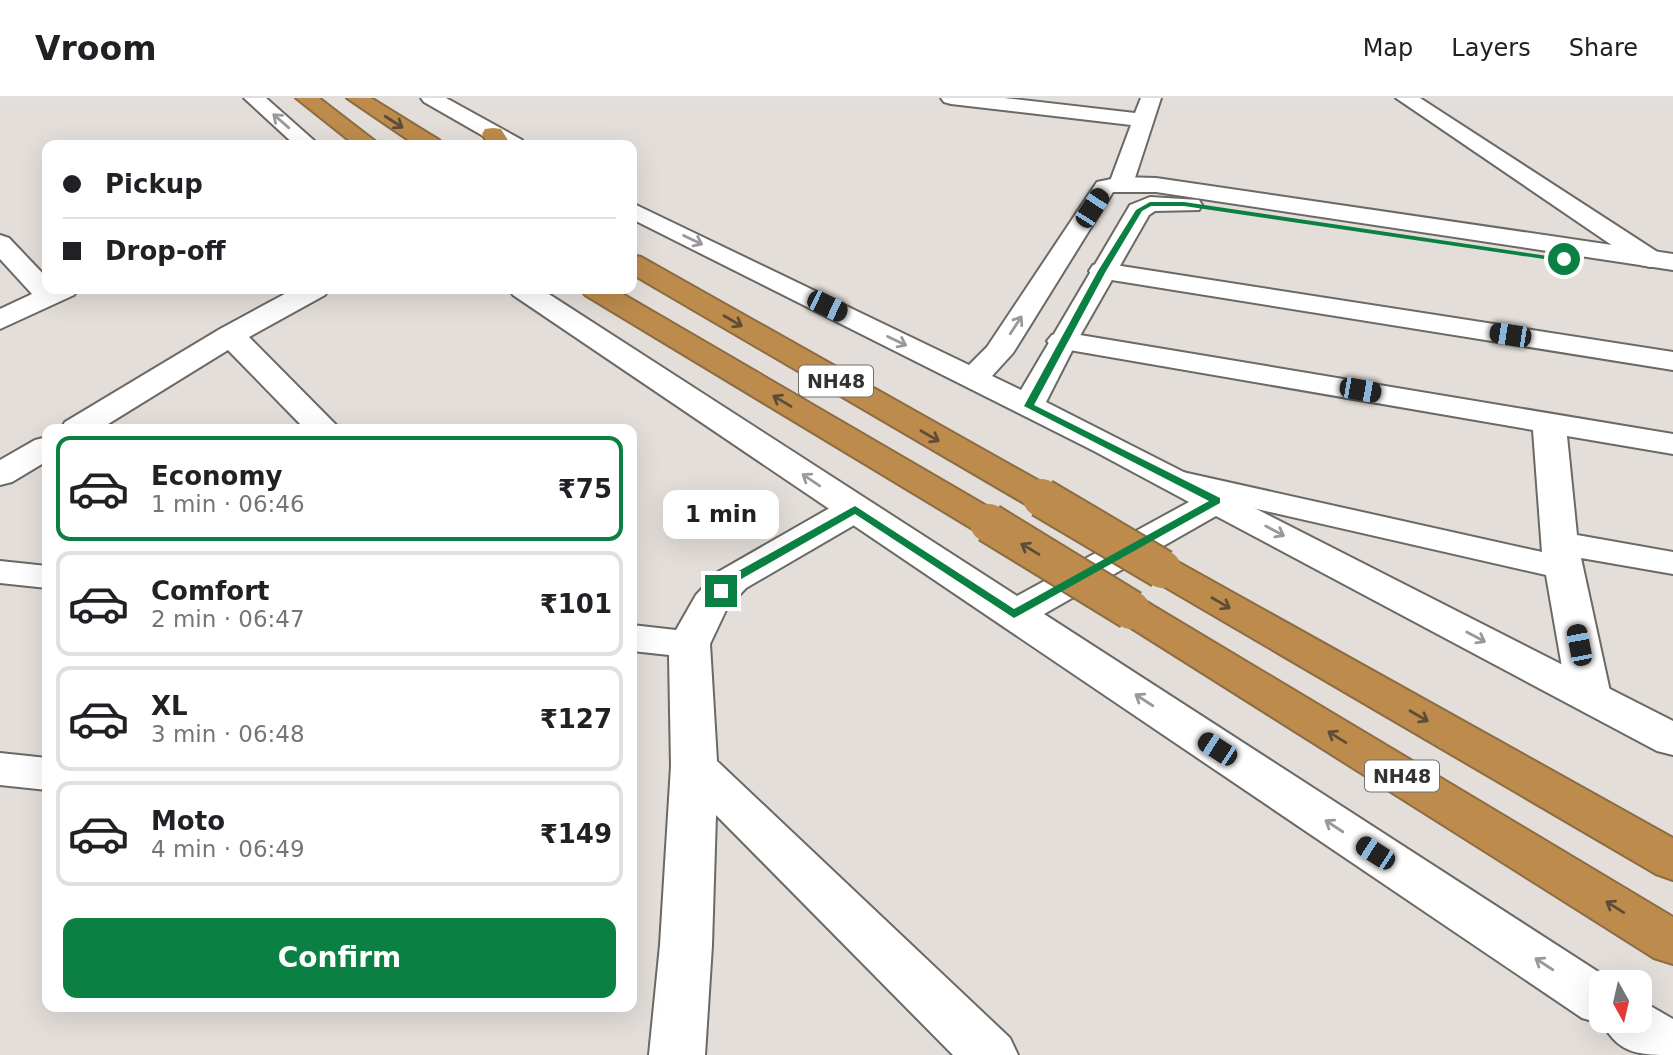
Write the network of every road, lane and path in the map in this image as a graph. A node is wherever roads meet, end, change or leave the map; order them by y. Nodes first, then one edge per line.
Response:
1 (254, 98) edge
2 (306, 98) edge
3 (357, 98) edge
4 (431, 98) edge
5 (951, 98) edge
6 (1093, 98) edge
7 (1152, 98) edge
8 (1406, 98) edge
9 (1072, 113) junction
10 (1143, 120) junction
11 (496, 139) edge
12 (302, 140) edge
13 (362, 140) edge
14 (423, 140) edge
15 (1121, 184) junction
16 (637, 212) edge
17 (0, 243) edge
18 (1662, 260) edge
19 (637, 266) edge
20 (1102, 271) junction
21 (1673, 275) edge
22 (42, 279) edge
23 (53, 294) edge
24 (306, 294) edge
25 (531, 294) edge
26 (603, 294) edge
27 (0, 320) edge
28 (230, 335) junction
29 (1062, 341) junction
30 (1673, 361) edge
31 (973, 378) junction
32 (1028, 406) junction
33 (1549, 422) junction
34 (85, 424) edge
35 (319, 424) edge
36 (1673, 444) edge
37 (42, 450) edge
38 (0, 475) edge
39 (1178, 481) junction
40 (1217, 501) junction
41 (855, 509) junction
42 (1561, 556) junction
43 (1673, 563) edge
44 (0, 572) edge
45 (42, 576) edge
46 (1014, 614) junction
47 (637, 639) edge
48 (690, 644) junction
49 (1589, 696) junction
50 (1673, 740) edge
51 (694, 766) junction
52 (0, 769) edge
53 (42, 773) edge
54 (1673, 861) edge
55 (1673, 943) edge
56 (1589, 994) edge
57 (1649, 1033) edge
58 (1673, 1049) edge
59 (677, 1055) edge
60 (990, 1055) edge

12 -> 1 street
2 - 13 highway
3 -> 14 highway
4 - 11 street
5 - 9 street
6 - 9 street
7 - 10 street
8 - 18 street
9 - 10 street
10 - 15 street
15 - 18 street
31 -> 15 street
16 -> 31 street
17 - 22 street
19 -> 54 highway, NH48, bridge
20 - 21 street
20 - 29 street
20 - 30 street
23 - 27 street
24 - 28 street
41 -> 25 street
55 -> 26 highway, NH48, bridge
28 - 34 street
28 - 35 street
29 - 32 street
29 - 33 street
31 - 32 street
32 - 39 street
33 - 36 street
33 - 42 street
37 - 38 street
39 - 40 street
39 - 42 street
40 - 46 street
40 -> 49 street
41 - 46 street
41 - 48 street
42 - 43 street
42 - 49 street
44 - 45 street
56 -> 46 street
47 - 48 street
48 - 51 street
49 - 50 street
51 - 59 street
51 - 60 street
52 - 53 street
57 - 58 street

